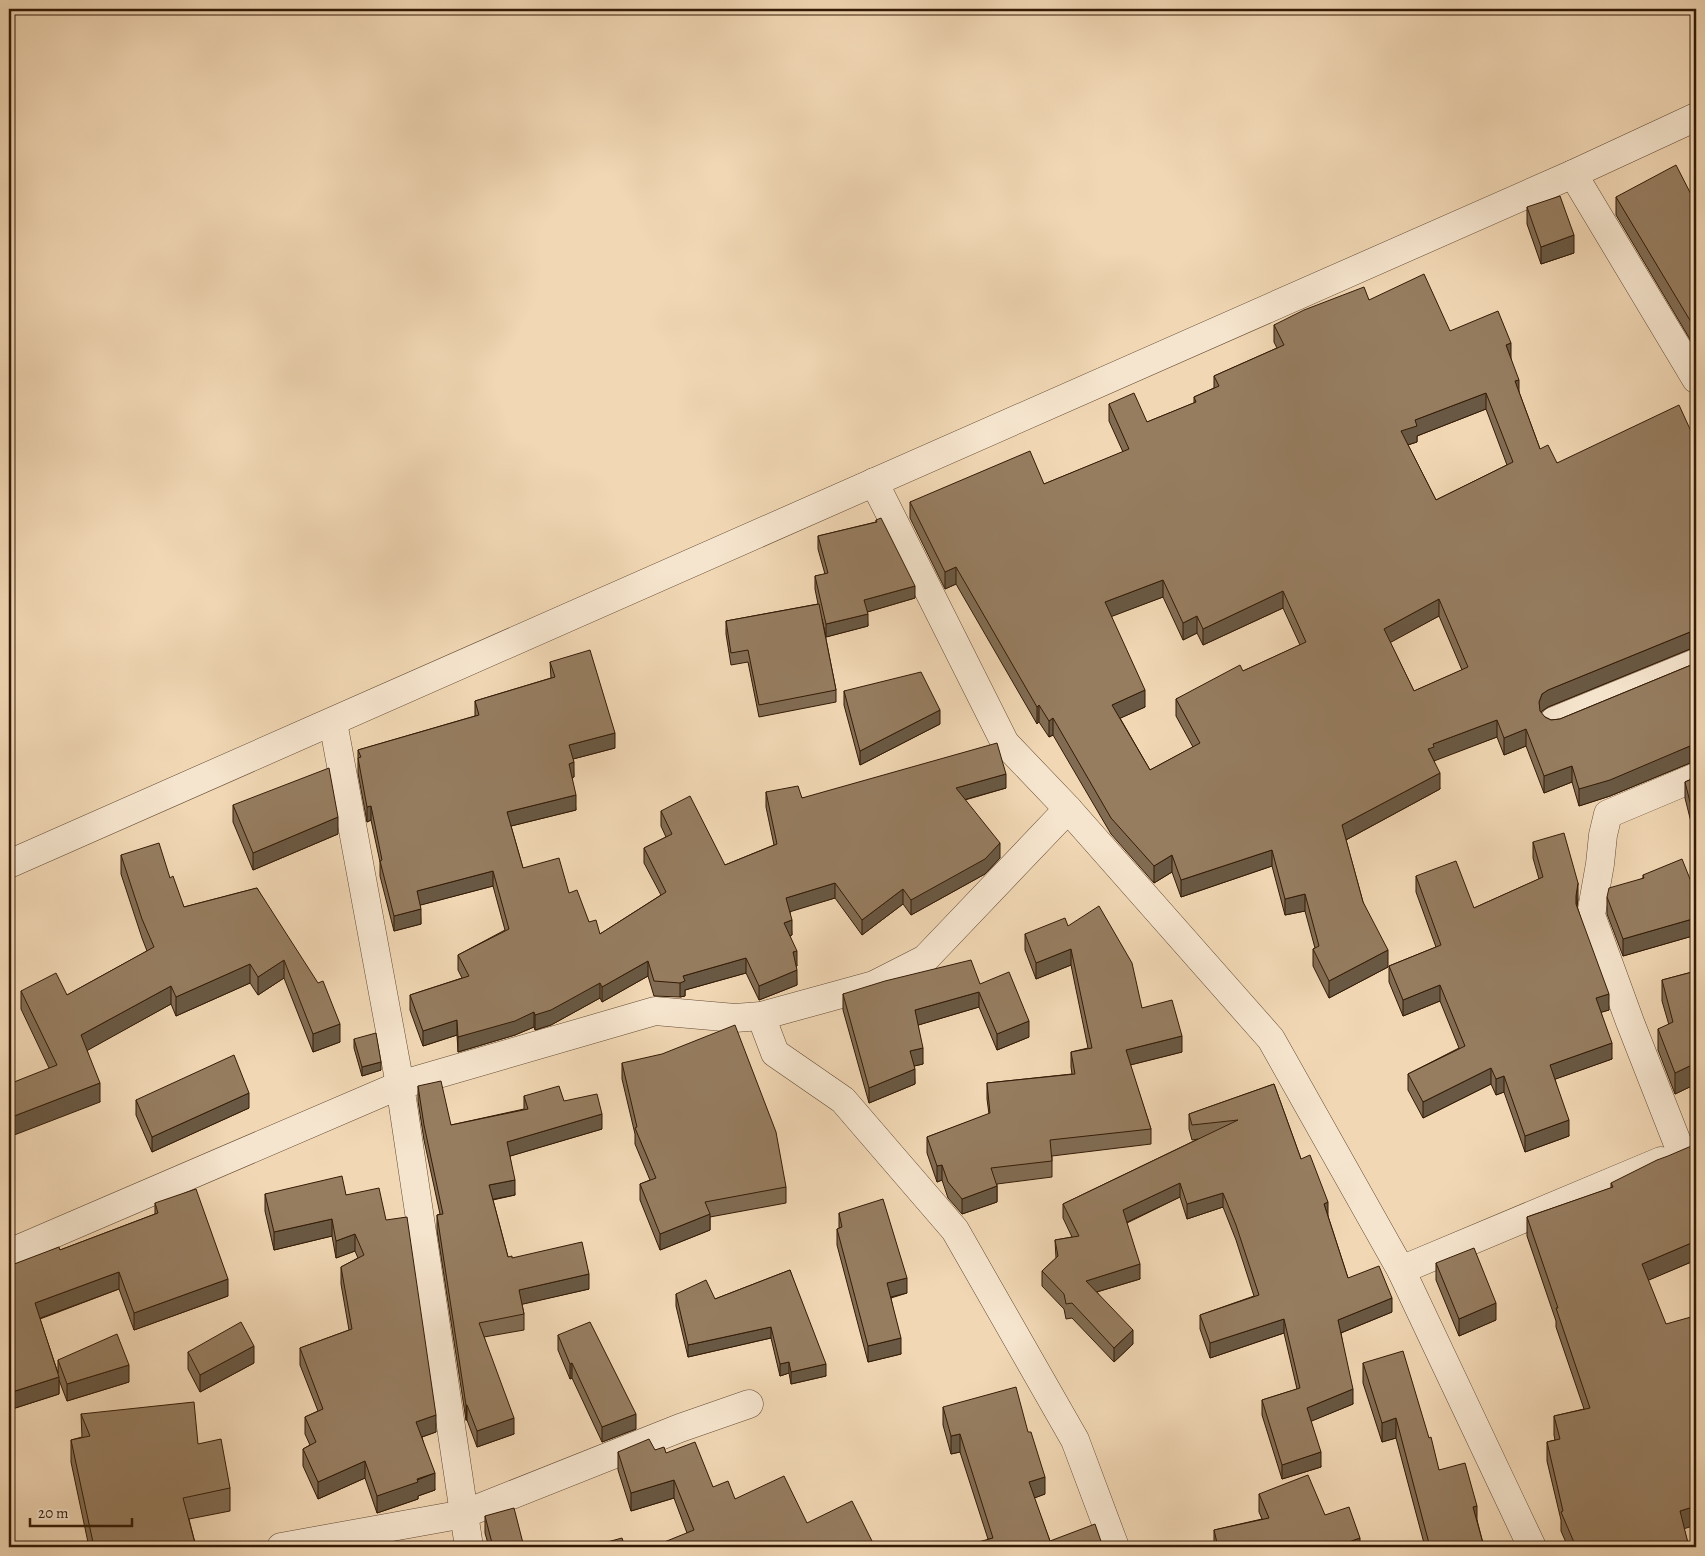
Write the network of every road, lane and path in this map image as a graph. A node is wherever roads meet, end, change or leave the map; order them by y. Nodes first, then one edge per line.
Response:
1 (1696, 117) edge
2 (1573, 174) junction
3 (1696, 379) edge
4 (874, 482) junction
5 (1696, 663) edge
6 (1554, 721) edge
7 (333, 722) junction
8 (1696, 777) edge
9 (1068, 809) junction
10 (9, 864) edge
11 (761, 1016) junction
12 (400, 1086) junction
13 (1689, 1148) edge
14 (9, 1253) edge
15 (1401, 1270) junction
16 (749, 1404) dead end
17 (464, 1514) junction
18 (282, 1547) edge
19 (469, 1547) edge
20 (1115, 1547) edge
21 (1532, 1547) edge

1 - 2 street
2 - 3 street
2 - 4 street
4 - 7 street
4 - 9 street
5 - 6 street
7 - 10 street
7 - 12 street
8 - 13 street
9 - 11 street
9 - 15 street
11 - 12 street
11 - 20 street
12 - 14 street
12 - 17 street
13 - 15 street
15 - 21 street
16 - 17 street
17 - 18 street
17 - 19 street

